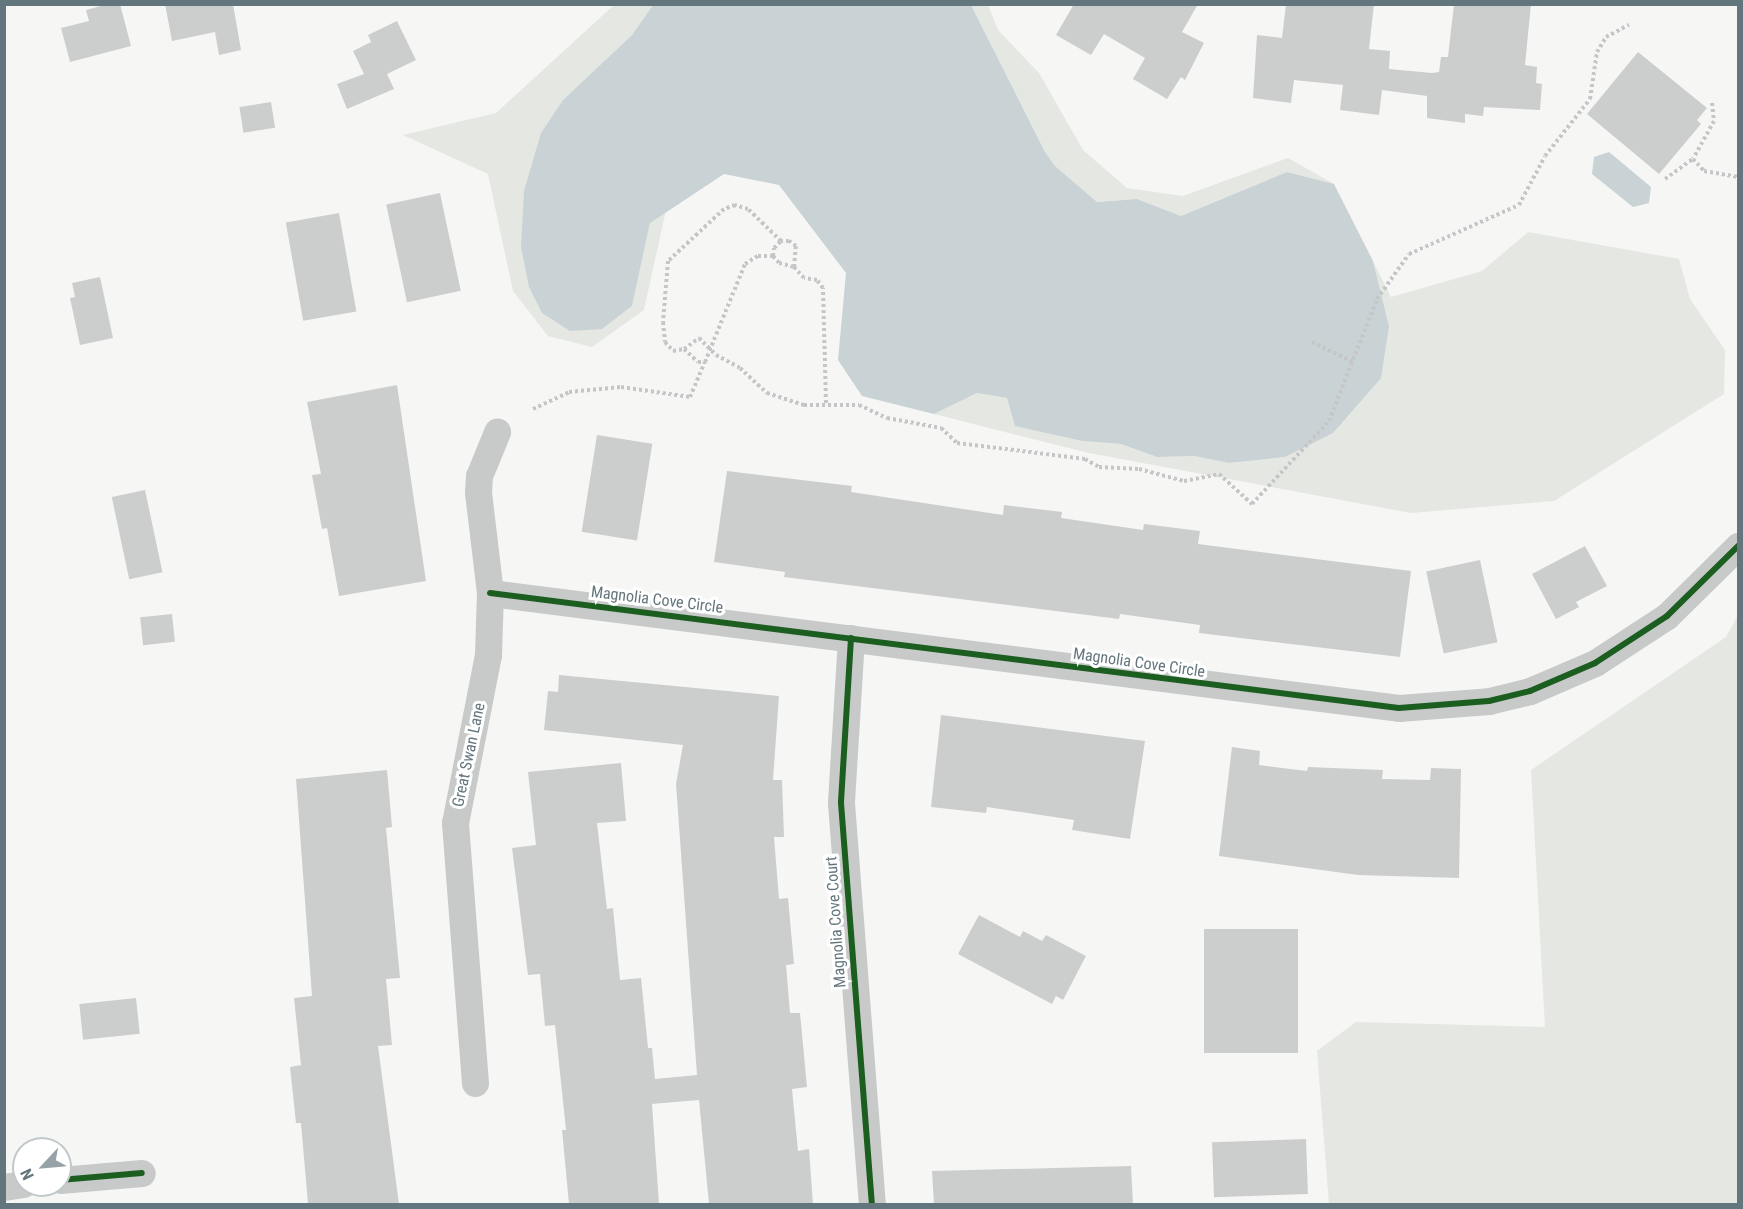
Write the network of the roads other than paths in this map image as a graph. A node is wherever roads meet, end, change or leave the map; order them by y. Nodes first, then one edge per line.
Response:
1 (497, 432) dead end
2 (1738, 546) edge
3 (490, 592) junction
4 (851, 638) junction
5 (475, 1083) dead end
6 (142, 1173) dead end
7 (72, 1179) edge
8 (872, 1204) edge

1 - 3 street, Great Swan Lane
2 - 4 street, Magnolia Cove Circle
3 - 4 street, Magnolia Cove Circle
3 - 5 street, Great Swan Lane
4 - 8 street, Magnolia Cove Court
6 - 7 street

